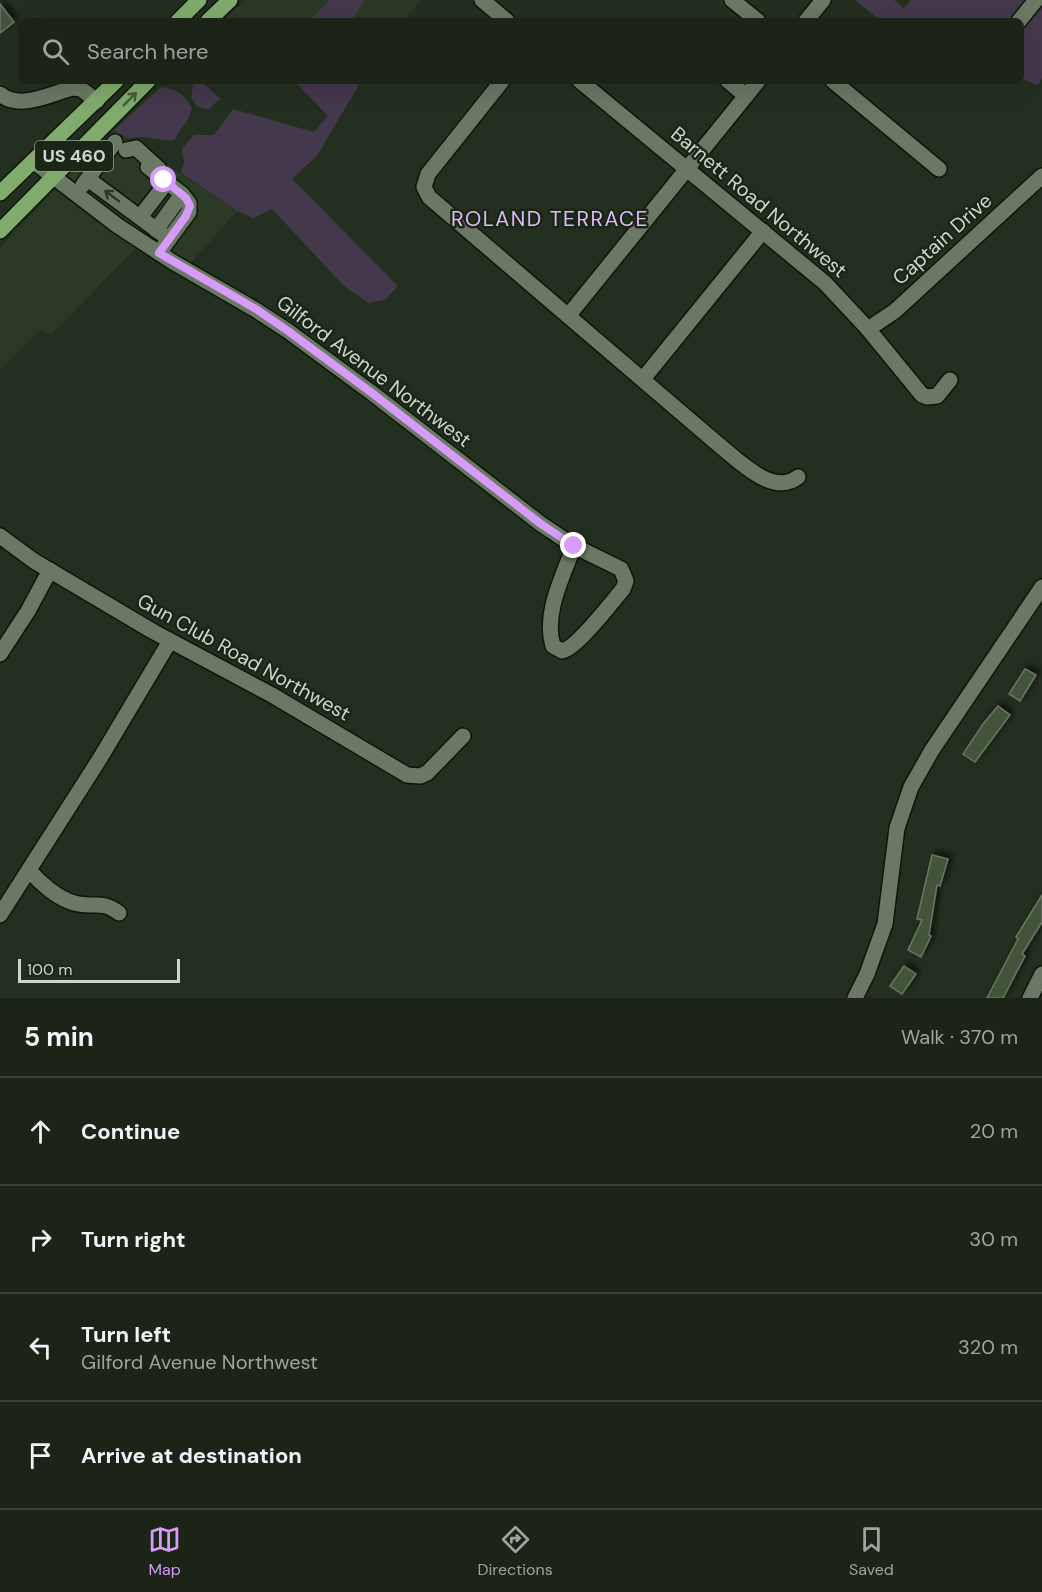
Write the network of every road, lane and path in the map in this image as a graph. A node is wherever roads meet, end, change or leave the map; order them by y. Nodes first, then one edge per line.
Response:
1 (198, 0) edge
2 (230, 0) edge
3 (482, 0) edge
4 (733, 0) edge
5 (823, 0) edge
6 (1036, 0) edge
7 (181, 18) edge
8 (211, 18) edge
9 (503, 18) edge
10 (754, 18) edge
11 (808, 18) edge
12 (1021, 18) edge
13 (113, 84) edge
14 (145, 84) edge
15 (500, 84) edge
16 (584, 84) edge
17 (732, 84) edge
18 (756, 84) edge
19 (837, 84) edge
20 (0, 94) edge
21 (746, 96) junction
22 (96, 100) junction
23 (99, 130) junction
24 (131, 154) junction
25 (33, 161) junction
26 (687, 169) junction
27 (939, 169) dead end
28 (1042, 176) edge
29 (54, 177) junction
30 (88, 178) junction
31 (166, 181) junction
32 (0, 193) edge
33 (77, 194) junction
34 (182, 194) junction
35 (140, 218) junction
36 (156, 230) junction
37 (0, 231) edge
38 (763, 231) junction
39 (169, 239) junction
40 (159, 253) junction
41 (568, 316) junction
42 (868, 329) junction
43 (643, 379) junction
44 (950, 380) dead end
45 (798, 477) dead end
46 (0, 536) edge
47 (574, 546) junction
48 (50, 570) junction
49 (1042, 587) edge
50 (170, 641) junction
51 (0, 654) edge
52 (463, 736) dead end
53 (29, 870) junction
54 (119, 913) dead end
55 (0, 915) edge
56 (1042, 974) edge
57 (855, 998) edge
58 (1030, 998) edge

1 - 7 main road
2 - 8 main road
3 - 9 street
4 - 10 street
5 - 11 street
6 - 12 street
13 - 22 main road, US 460
23 -> 14 main road, US 460
15 - 41 street
16 - 26 street, Barnett Road Northwest
17 - 21 street
18 - 21 street
19 - 27 street
20 - 22 street
21 - 26 street
22 - 25 main road, US 460
23 - 24 street
23 - 29 main road, US 460
24 - 30 street
24 - 31 street
24 - 31 street
25 - 29 street, Gilford Avenue Northwest
25 - 32 main road, US 460
26 - 38 street, Barnett Road Northwest
26 - 41 street
28 - 42 street, Captain Drive
29 - 33 street, Gilford Avenue Northwest
29 - 37 main road, US 460
30 - 33 street
35 -> 30 street
31 - 34 street
31 - 35 street
33 - 40 street, Gilford Avenue Northwest
34 - 36 street
34 - 39 street
35 - 36 street
36 - 39 street
38 - 42 street, Barnett Road Northwest
38 - 43 street
39 - 40 street
40 - 47 street, Gilford Avenue Northwest
41 - 43 street
42 - 44 street, Barnett Road Northwest
43 - 45 street
46 - 48 street, Gun Club Road Northwest
47 - 47 street, Gilford Avenue Northwest
48 - 50 street, Gun Club Road Northwest
48 - 51 street
49 - 57 street
50 - 52 street, Gun Club Road Northwest
50 - 53 street
53 - 54 street
53 - 55 street
56 - 58 street

